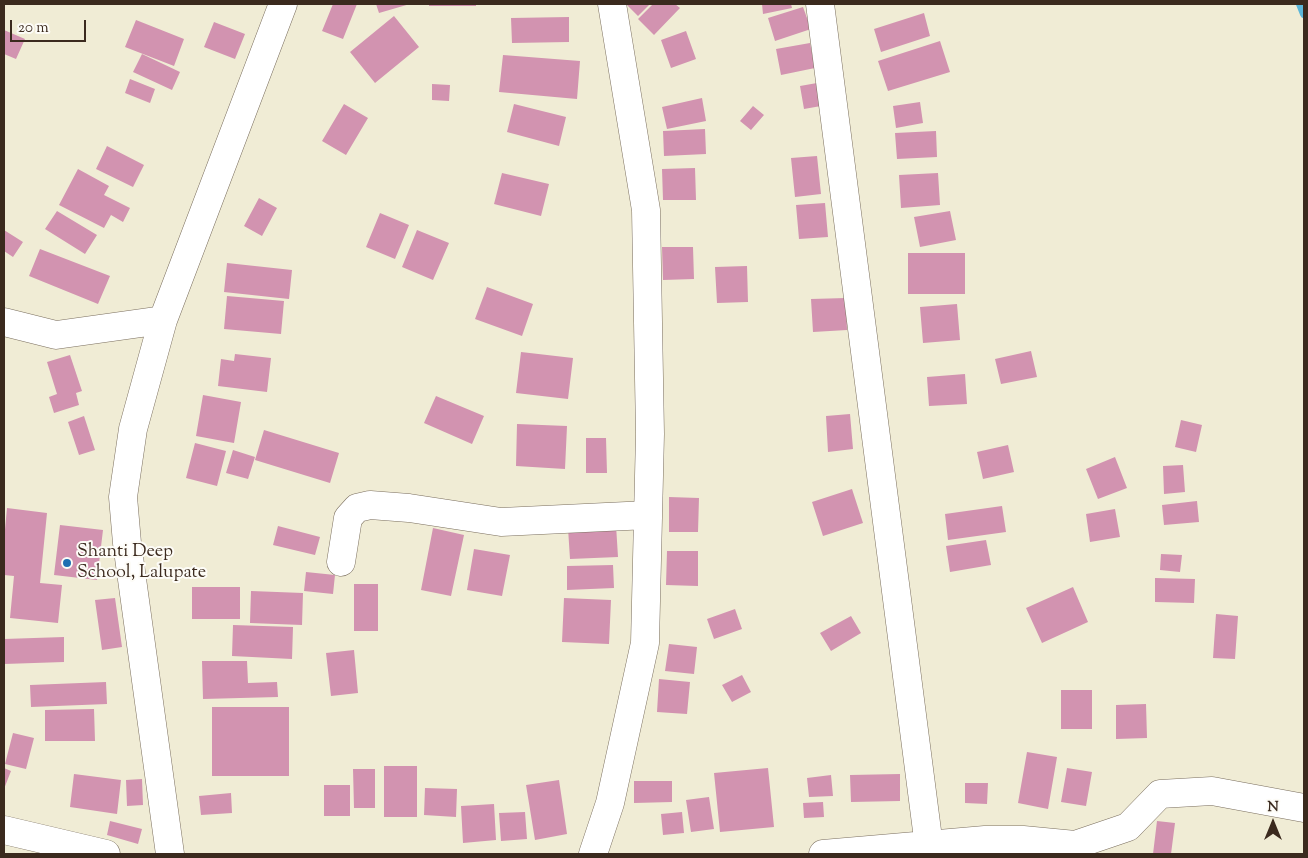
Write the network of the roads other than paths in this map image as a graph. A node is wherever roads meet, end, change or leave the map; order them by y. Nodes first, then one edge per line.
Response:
1 (283, 4) edge
2 (612, 4) edge
3 (820, 4) edge
4 (163, 320) junction
5 (4, 322) edge
6 (648, 515) junction
7 (341, 562) dead end
8 (1304, 808) edge
9 (4, 830) edge
10 (930, 850) edge
11 (106, 854) edge
12 (170, 854) edge
13 (593, 854) edge
14 (823, 854) edge

1 - 4 street
2 - 6 street
3 - 10 street
4 - 5 street
4 - 12 street
6 - 7 street
6 - 13 street
8 - 10 street
9 - 11 street
10 - 14 street

